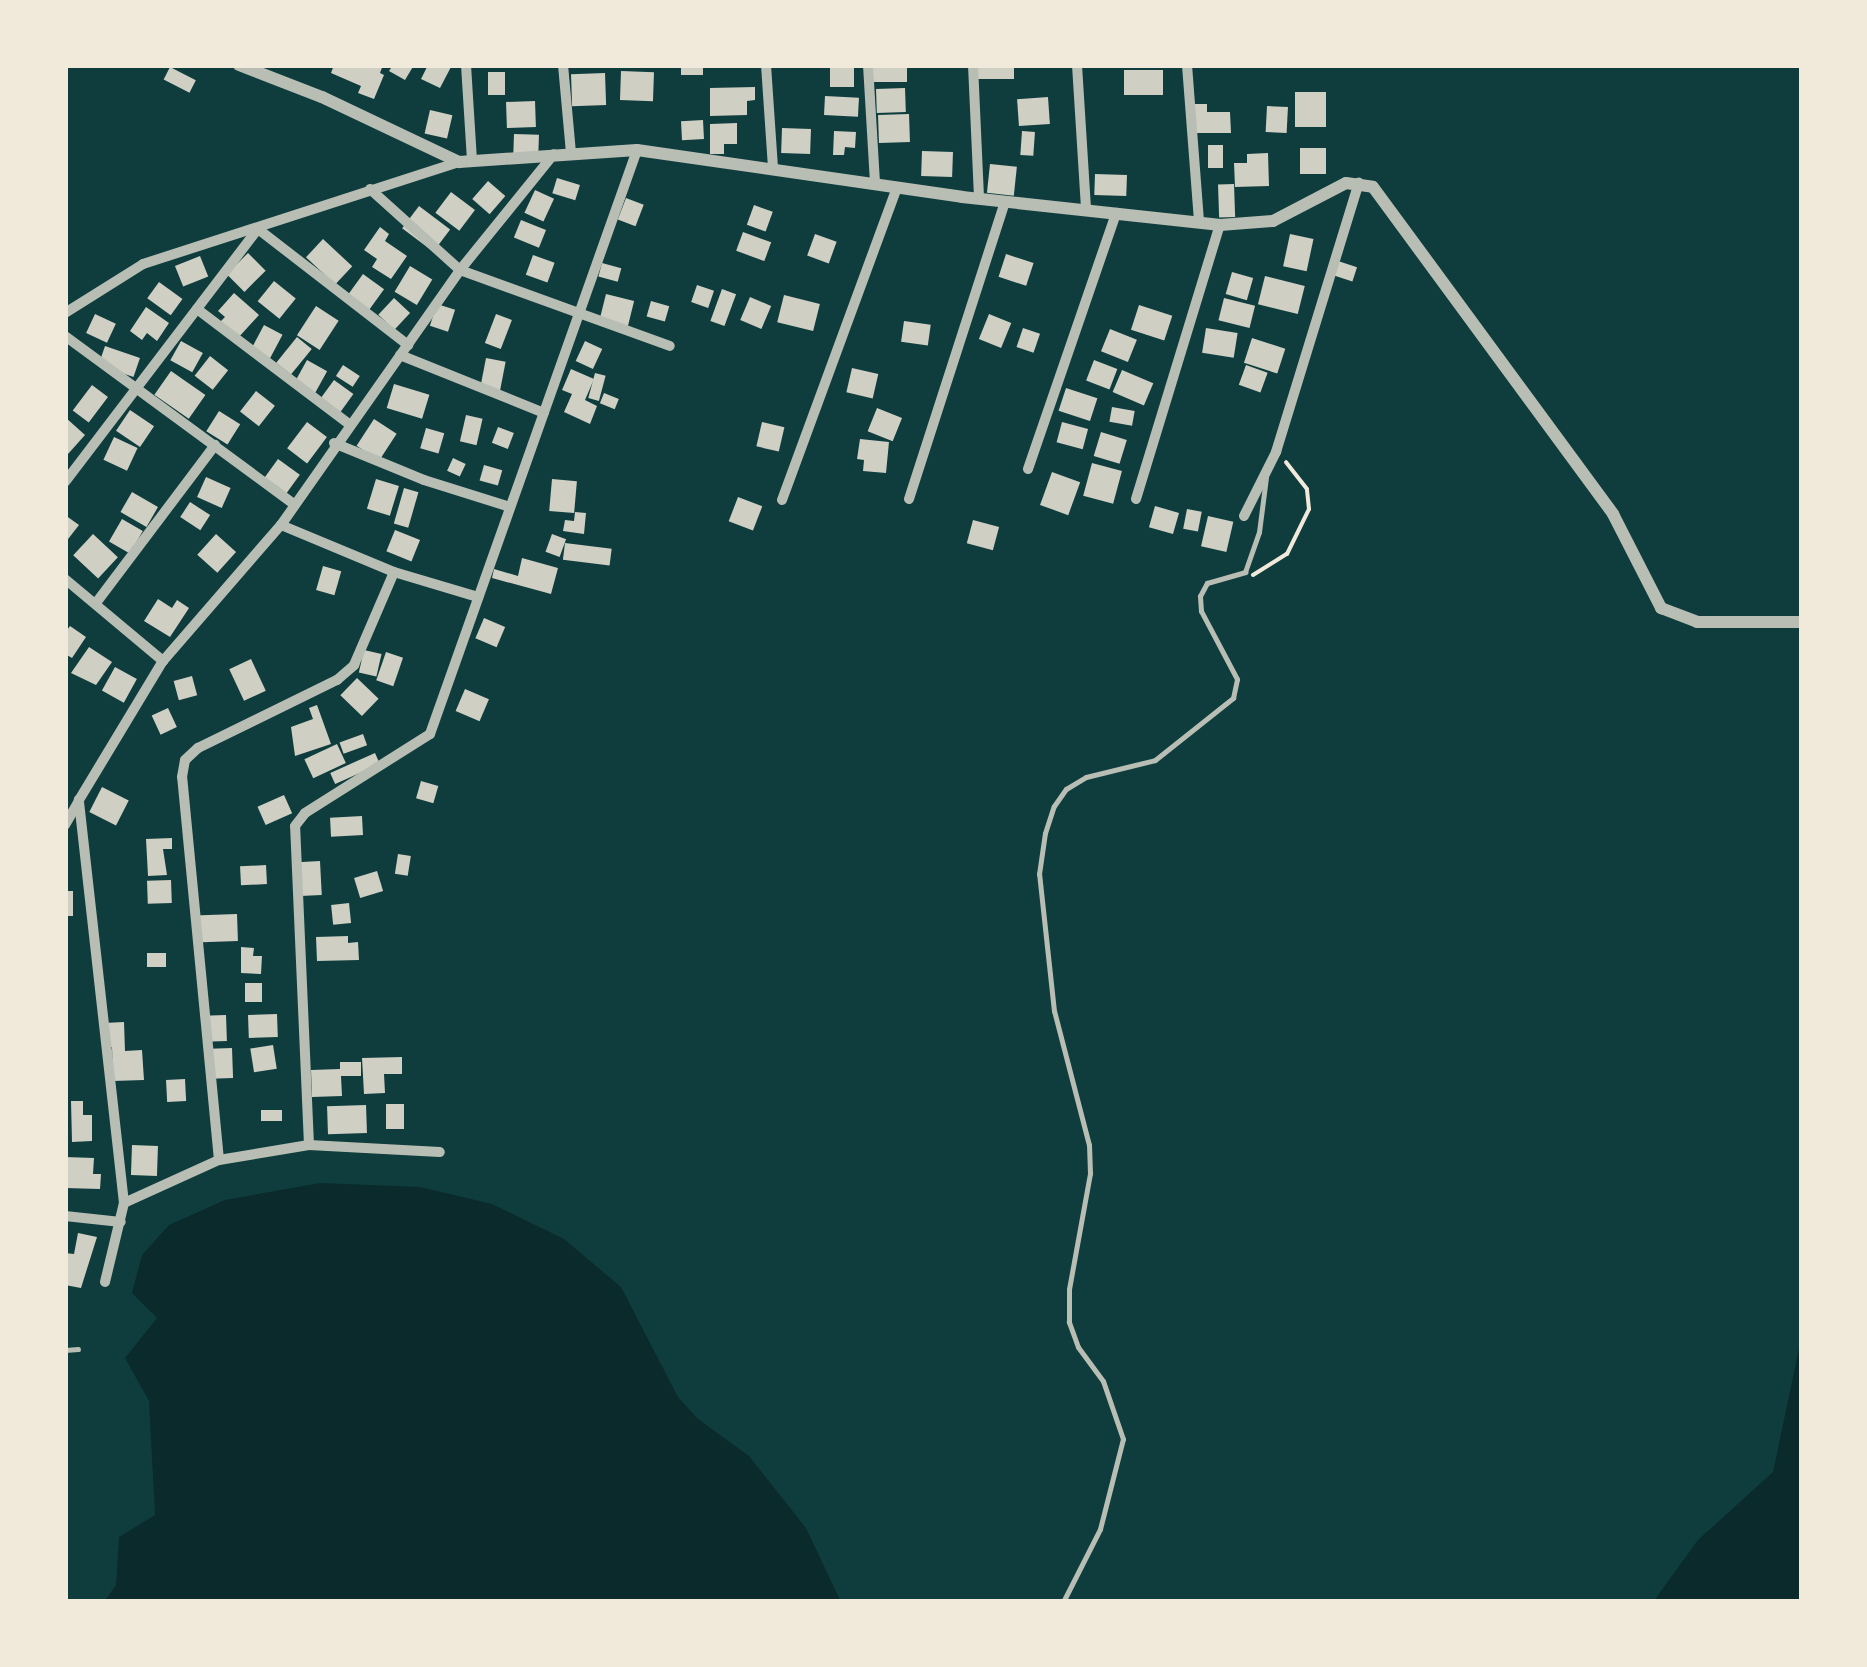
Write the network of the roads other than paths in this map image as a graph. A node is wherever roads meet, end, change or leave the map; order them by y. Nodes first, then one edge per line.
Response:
1 (239, 65) edge
2 (466, 65) edge
3 (563, 65) edge
4 (766, 65) edge
5 (868, 65) edge
6 (973, 65) edge
7 (1077, 65) edge
8 (1187, 65) edge
9 (638, 150) junction
10 (571, 153) junction
11 (555, 154) junction
12 (466, 162) junction
13 (773, 169) junction
14 (1358, 182) junction
15 (875, 184) junction
16 (896, 187) junction
17 (370, 189) junction
18 (979, 199) junction
19 (1005, 202) junction
20 (1086, 210) junction
21 (1116, 214) junction
22 (1198, 222) junction
23 (1220, 224) junction
24 (258, 228) junction
25 (460, 270) junction
26 (197, 309) junction
27 (65, 313) edge
28 (580, 315) junction
29 (65, 336) edge
30 (408, 345) junction
31 (670, 346) dead end
32 (400, 356) junction
33 (138, 386) junction
34 (544, 413) junction
35 (349, 424) junction
36 (334, 444) junction
37 (215, 445) junction
38 (1028, 468) dead end
39 (1266, 472) junction
40 (65, 482) edge
41 (782, 500) dead end
42 (910, 500) dead end
43 (1136, 500) dead end
44 (294, 504) junction
45 (510, 507) junction
46 (1244, 516) dead end
47 (281, 524) junction
48 (394, 572) junction
49 (65, 579) edge
50 (478, 598) junction
51 (96, 603) junction
52 (1802, 622) edge
53 (164, 661) junction
54 (79, 800) junction
55 (65, 824) edge
56 (309, 1145) junction
57 (440, 1152) dead end
58 (219, 1160) junction
59 (124, 1203) junction
60 (65, 1216) edge
61 (121, 1222) junction
62 (105, 1282) dead end
63 (65, 1350) edge
64 (78, 1350) dead end
65 (1063, 1602) edge

1 - 12 street
2 - 12 street
3 - 10 street
4 - 13 street
5 - 15 street
6 - 18 street
7 - 20 street
8 - 22 street
9 - 10 street
9 - 13 street
9 - 28 street
10 - 11 street
11 - 12 street
11 - 25 street
12 - 17 street
13 - 15 street
14 - 23 street
14 - 39 street
14 - 52 street
15 - 16 street
16 - 18 street
16 - 41 street
17 - 24 street
17 - 25 street
18 - 19 street
19 - 20 street
19 - 42 street
20 - 21 street
21 - 22 street
21 - 38 street
22 - 23 street
23 - 43 street
24 - 26 street
24 - 27 street
24 - 30 street
25 - 28 street
25 - 30 street
26 - 33 street
26 - 35 street
28 - 31 street
28 - 34 street
29 - 33 street
30 - 32 street
32 - 34 street
32 - 35 street
33 - 37 street
33 - 40 street
34 - 45 street
35 - 36 street
36 - 44 street
36 - 45 street
37 - 44 street
37 - 51 street
39 - 46 street
39 - 65 lane
44 - 47 street
45 - 50 street
47 - 48 street
47 - 53 street
48 - 50 street
48 - 58 street
49 - 51 street
50 - 56 street
51 - 53 street
53 - 54 street
54 - 55 street
54 - 59 street
56 - 57 street
56 - 58 street
58 - 59 street
59 - 61 street
60 - 61 street
61 - 62 street
63 - 64 lane

